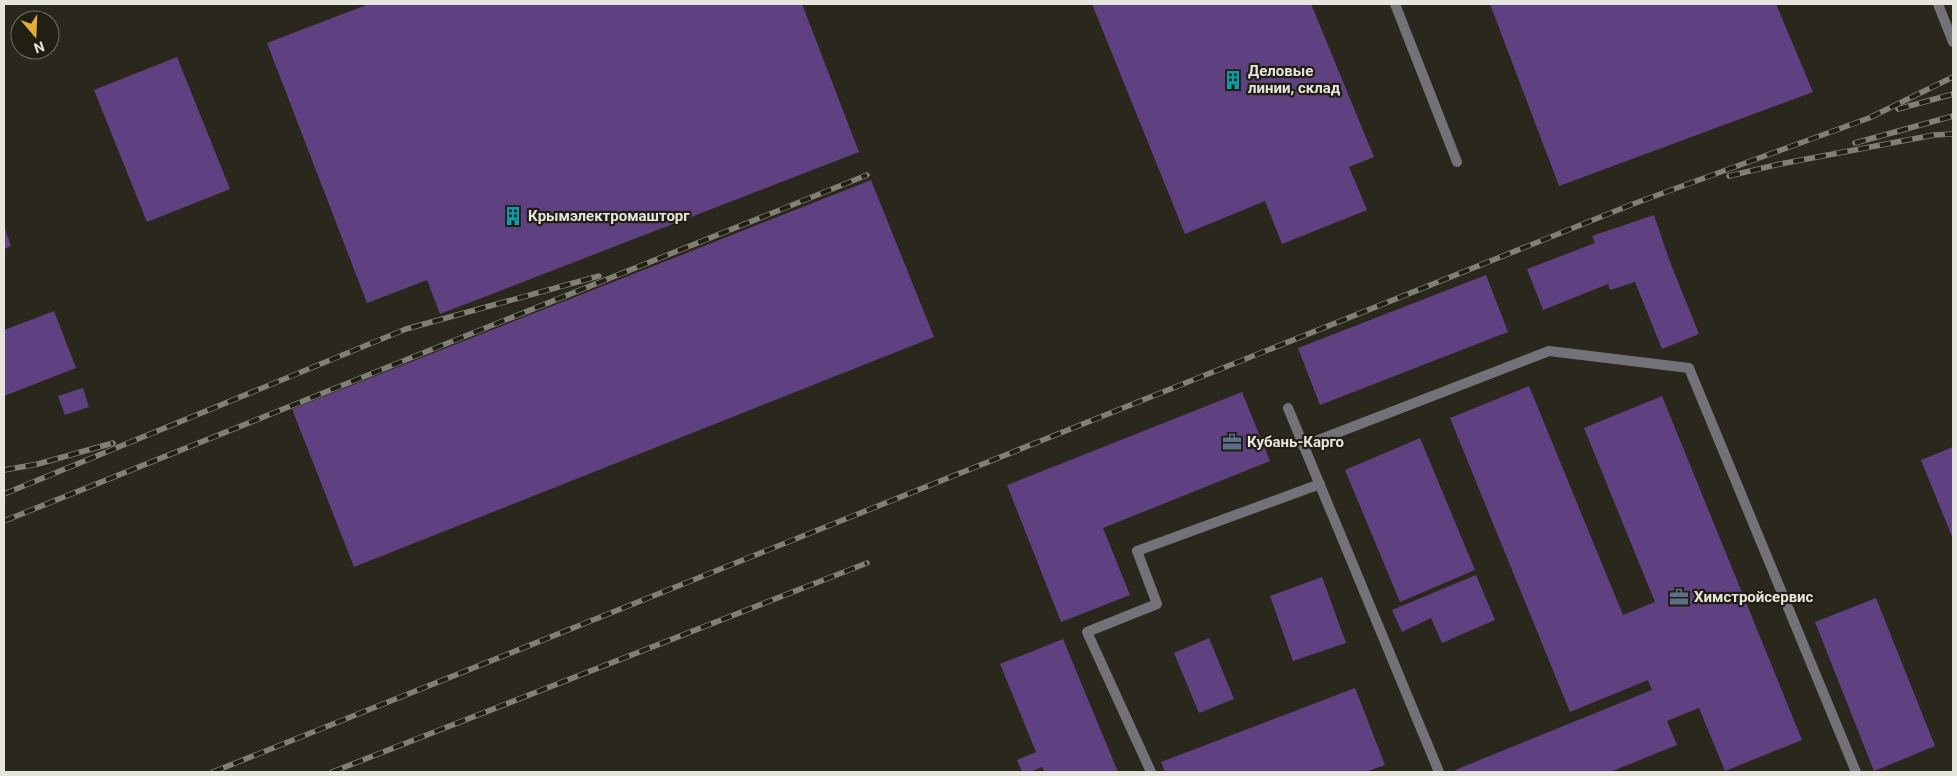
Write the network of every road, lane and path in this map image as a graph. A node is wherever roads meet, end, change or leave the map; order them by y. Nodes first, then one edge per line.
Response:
1 (1395, 4) edge
2 (1938, 4) edge
3 (1953, 42) edge
4 (1457, 162) dead end
5 (1288, 408) dead end
6 (1303, 446) junction
7 (1320, 484) junction
8 (1151, 772) edge
9 (1439, 772) edge
10 (1856, 772) edge

1 - 4 street
2 - 3 street
5 - 6 street
6 - 7 street
6 - 10 street
7 - 8 street
7 - 9 street

